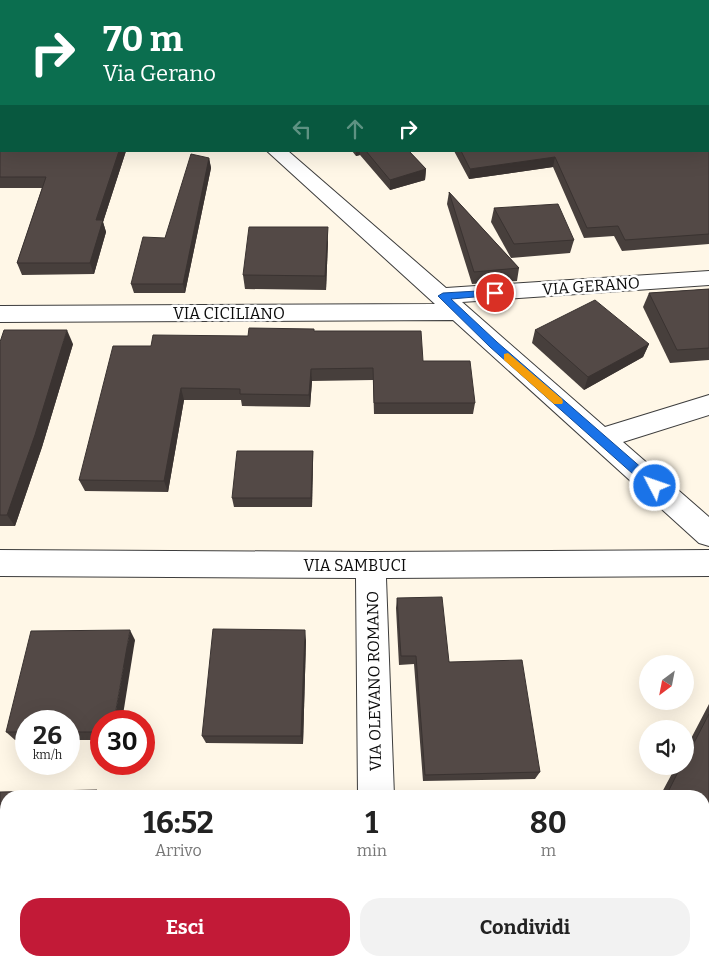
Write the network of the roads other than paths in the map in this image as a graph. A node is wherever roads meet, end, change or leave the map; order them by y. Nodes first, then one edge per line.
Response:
1 (277, 152) edge
2 (709, 278) edge
3 (451, 304) junction
4 (0, 314) edge
5 (709, 405) edge
6 (600, 439) junction
7 (709, 534) edge
8 (0, 563) edge
9 (709, 563) edge
10 (371, 565) junction
11 (376, 790) edge

1 - 3 street
2 - 3 street, VIA GERANO
3 - 4 street, VIA CICILIANO
3 - 6 street
5 - 6 street
6 - 7 street
8 - 10 street, VIA SAMBUCI
9 - 10 street, VIA SAMBUCI
10 - 11 street, VIA OLEVANO ROMANO

